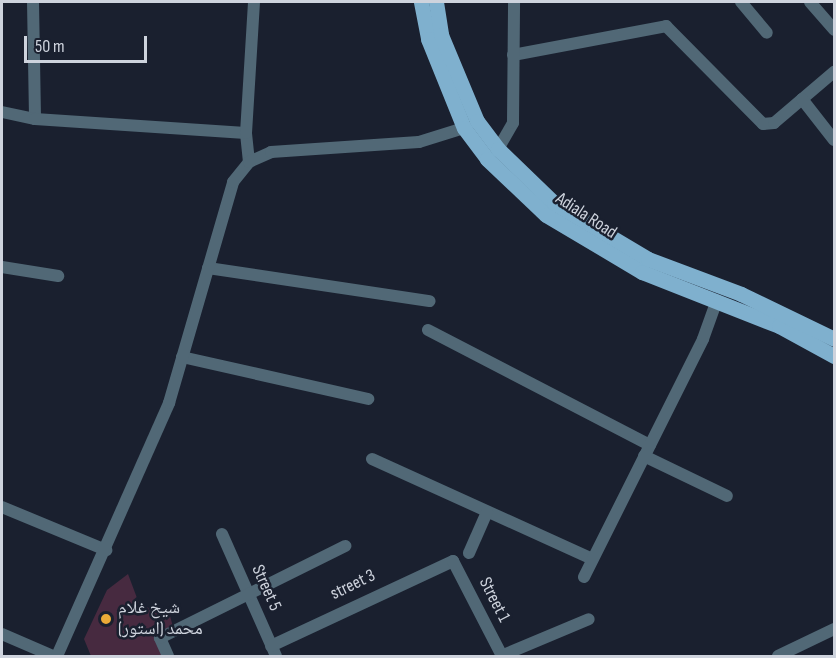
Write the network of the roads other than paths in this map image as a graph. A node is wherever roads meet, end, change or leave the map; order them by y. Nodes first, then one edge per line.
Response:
1 (33, 2) edge
2 (254, 2) edge
3 (422, 2) edge
4 (436, 2) edge
5 (514, 2) edge
6 (741, 2) edge
7 (810, 2) edge
8 (834, 30) edge
9 (767, 33) dead end
10 (513, 55) junction
11 (834, 72) edge
12 (802, 99) junction
13 (2, 112) edge
14 (35, 119) junction
15 (464, 128) junction
16 (246, 133) junction
17 (834, 140) edge
18 (498, 149) junction
19 (249, 162) junction
20 (2, 267) edge
21 (208, 268) junction
22 (58, 276) dead end
23 (717, 300) junction
24 (430, 301) dead end
25 (428, 330) dead end
26 (834, 339) edge
27 (834, 356) edge
28 (182, 357) junction
29 (368, 399) dead end
30 (647, 451) junction
31 (372, 459) dead end
32 (727, 496) dead end
33 (2, 507) edge
34 (488, 512) junction
35 (222, 534) dead end
36 (345, 546) dead end
37 (106, 550) junction
38 (469, 553) dead end
39 (592, 559) junction
40 (453, 561) joint
41 (584, 577) dead end
42 (249, 594) junction
43 (589, 619) dead end
44 (834, 629) edge
45 (2, 634) edge
46 (274, 651) edge
47 (502, 656) edge
48 (53, 657) edge
49 (57, 657) edge
50 (168, 657) edge
51 (778, 657) edge

1 - 14 street
2 - 16 street
3 - 15 main road, Adiala Road
4 - 18 main road, Adiala Road
5 - 10 street
6 - 9 street
7 - 8 street
10 - 12 street
10 - 18 street
11 - 12 street
12 - 17 street
13 - 14 street
14 - 16 street
15 - 19 street
15 - 23 main road, Adiala Road
16 - 19 street
18 - 26 main road, Adiala Road
19 - 21 street
20 - 22 street
21 - 24 street
21 - 28 street
23 - 27 main road, Adiala Road
23 - 30 street
25 - 30 street
28 - 29 street
28 - 37 street
30 - 32 street
30 - 39 street
31 - 34 street
33 - 37 street
34 - 38 street
34 - 39 street
35 - 42 street, Street 5
36 - 42 street
37 - 49 street
39 - 41 street
40 - 46 street, street 3
40 - 47 street, Street 1
42 - 46 street, Street 5
42 - 50 street
43 - 47 street
44 - 51 street
45 - 48 street

